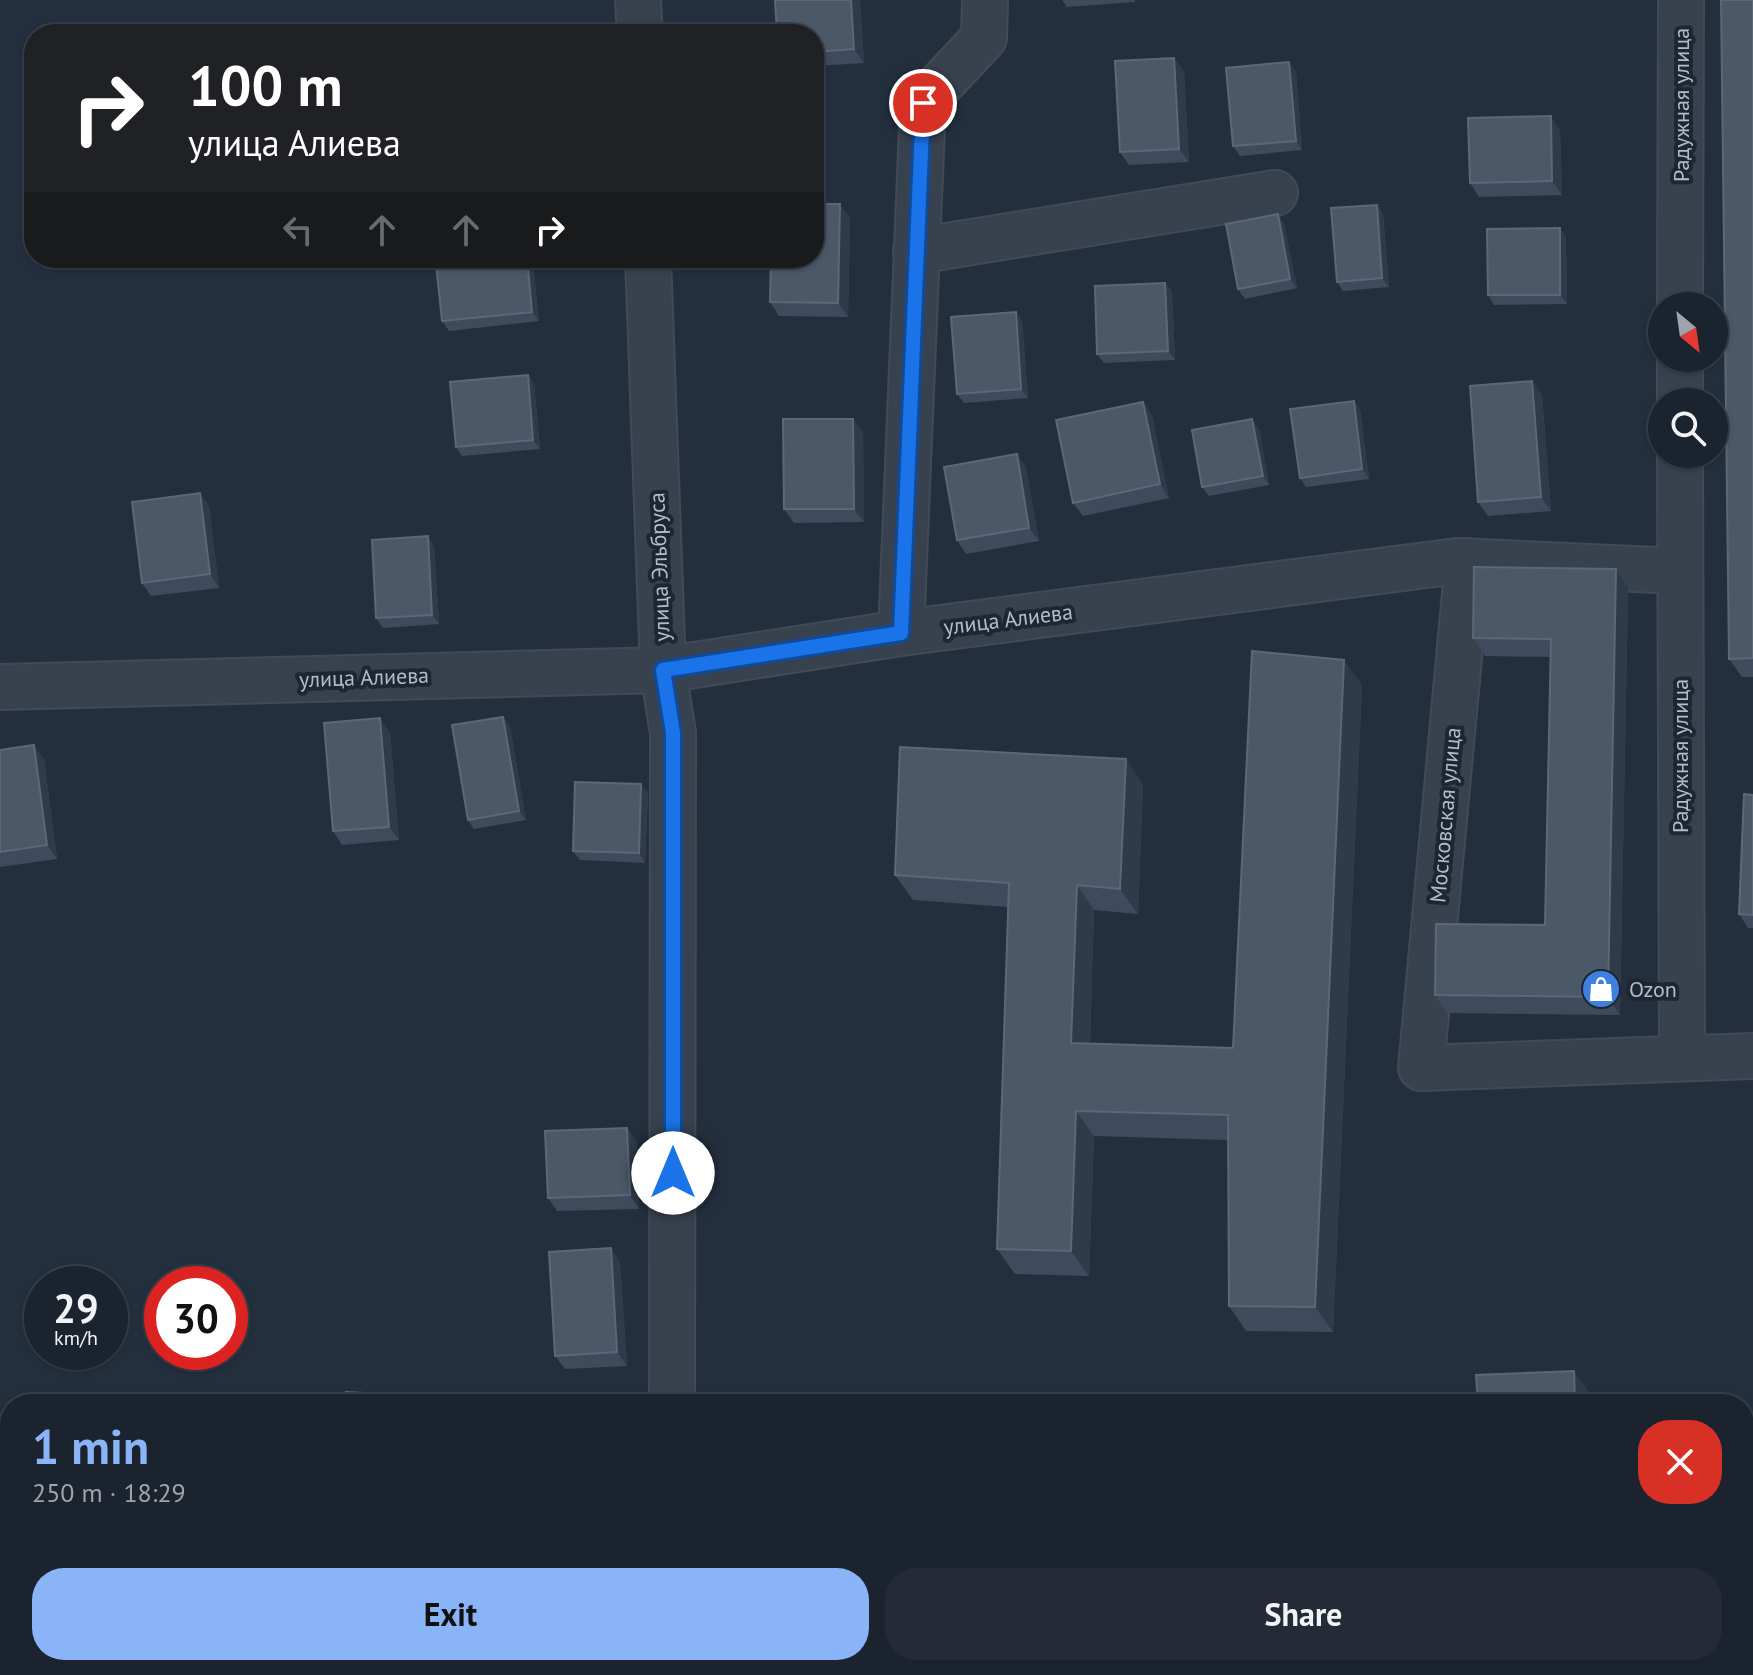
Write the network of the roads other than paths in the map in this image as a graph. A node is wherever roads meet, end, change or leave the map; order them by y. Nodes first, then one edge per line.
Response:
1 (638, 0) edge
2 (985, 0) edge
3 (1681, 0) edge
4 (639, 24) edge
5 (1275, 193) dead end
6 (916, 251) junction
7 (648, 268) edge
8 (1680, 292) edge
9 (1680, 468) edge
10 (1468, 561) junction
11 (1680, 571) junction
12 (901, 633) junction
13 (663, 670) junction
14 (0, 687) edge
15 (1753, 1056) edge
16 (1682, 1058) junction
17 (672, 1394) edge

1 - 4 street
2 - 6 street
3 - 8 street, Радужная улица
5 - 6 street
6 - 12 street
7 - 13 street, улица Эльбруса
9 - 11 street, Радужная улица
10 - 11 street, улица Алиева
10 - 12 street, улица Алиева
10 - 16 street, Московская улица
11 - 16 street, Радужная улица
12 - 13 street, улица Алиева
13 - 14 street, улица Алиева
13 - 17 street, улица Эльбруса
15 - 16 street

